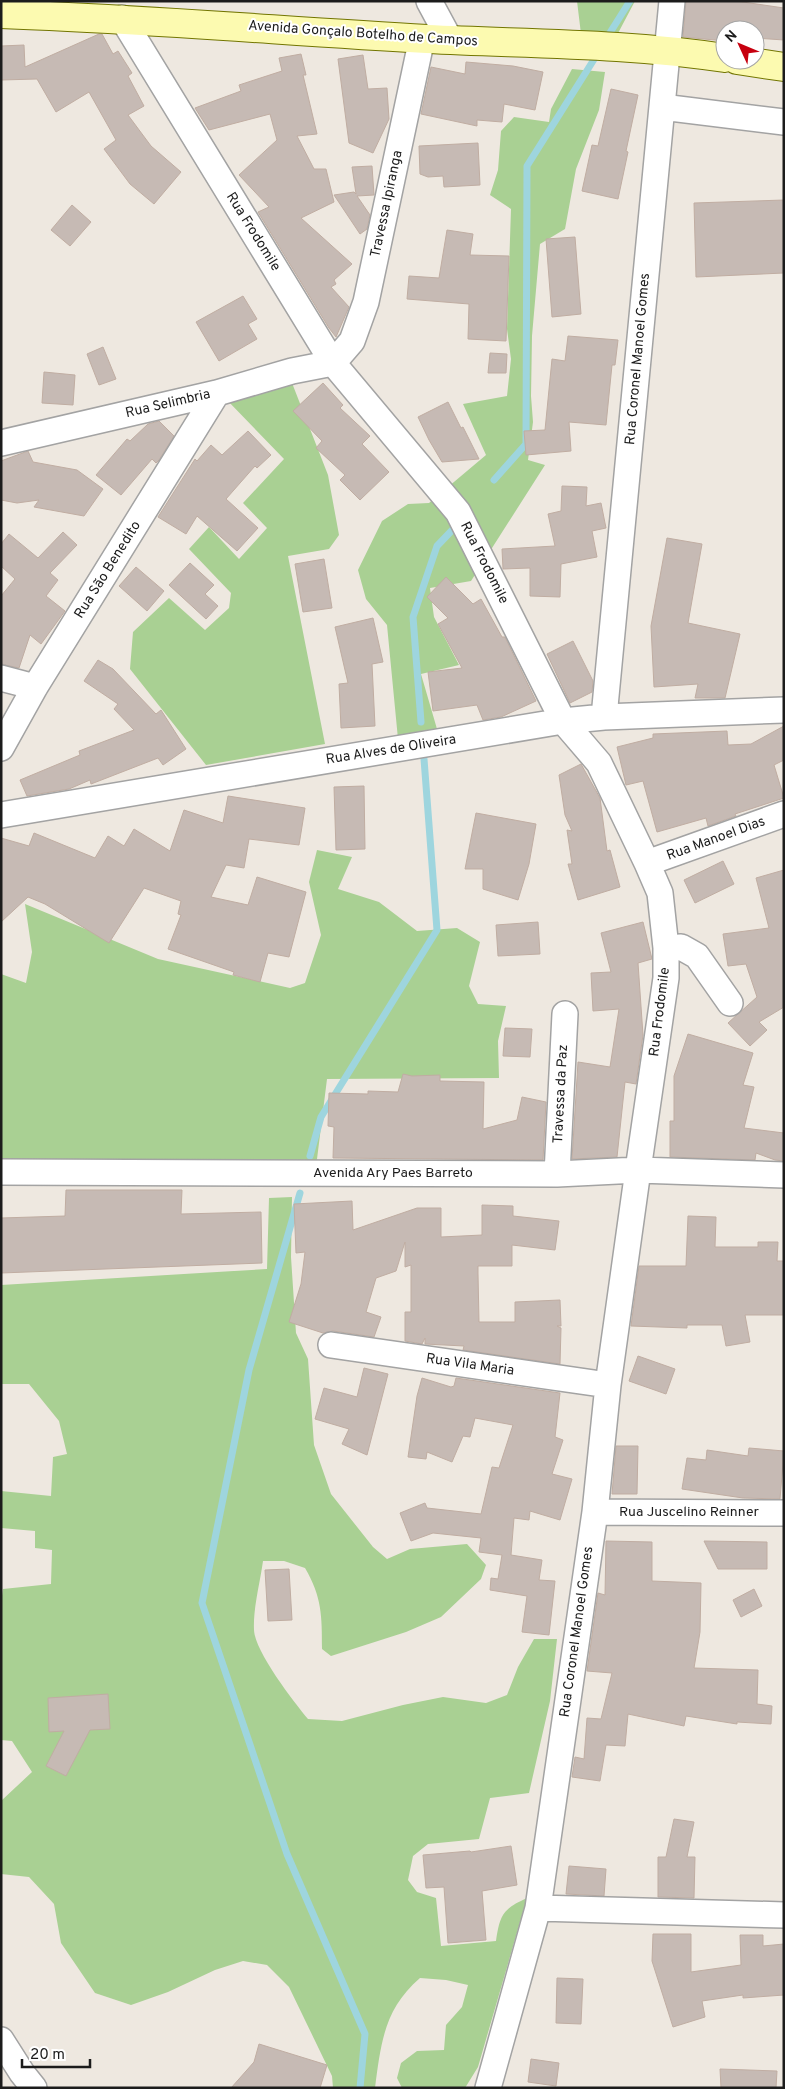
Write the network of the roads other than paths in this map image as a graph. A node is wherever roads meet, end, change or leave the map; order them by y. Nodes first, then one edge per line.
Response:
1 (429, 1) edge
2 (672, 1) edge
3 (15, 10) edge
4 (122, 18) junction
5 (422, 38) junction
6 (450, 40) junction
7 (668, 50) junction
8 (715, 57) edge
9 (765, 64) edge
10 (784, 67) edge
11 (662, 107) junction
12 (784, 122) edge
13 (333, 362) junction
14 (217, 393) junction
15 (1, 443) edge
16 (1, 678) edge
17 (35, 687) junction
18 (784, 710) edge
19 (604, 717) junction
20 (563, 721) junction
21 (1, 748) edge
22 (784, 814) edge
23 (1, 815) edge
24 (648, 863) junction
25 (666, 948) junction
26 (730, 1003) dead end
27 (565, 1014) dead end
28 (638, 1170) junction
29 (1, 1172) edge
30 (557, 1174) junction
31 (784, 1175) edge
32 (331, 1345) dead end
33 (608, 1385) junction
34 (595, 1512) junction
35 (784, 1513) edge
36 (538, 1908) junction
37 (784, 1915) edge
38 (1, 2040) edge
39 (34, 2088) edge
40 (488, 2088) edge

1 - 6 street
2 - 7 street, Rua Coronel Manoel Gomes
3 - 4 street, Avenida Gonçalo Botelho de Campos
4 - 5 street, Avenida Gonçalo Botelho de Campos
4 - 13 street, Rua Frodomile
5 - 6 street, Avenida Gonçalo Botelho de Campos
5 - 13 street, Travessa Ipiranga
6 - 7 street, Avenida Gonçalo Botelho de Campos
7 - 8 street, Avenida Gonçalo Botelho de Campos
7 - 11 street, Rua Coronel Manoel Gomes
9 - 10 street
11 - 12 street
11 - 19 street, Rua Coronel Manoel Gomes
13 - 14 street, Rua Selimbria
13 - 20 street, Rua Frodomile
14 - 15 street, Rua Selimbria
14 - 17 street, Rua São Benedito
16 - 17 street
17 - 21 street, Rua São Benedito
18 - 19 street, Rua Alves de Oliveira
19 - 20 street, Rua Alves de Oliveira
20 - 23 street, Rua Alves de Oliveira
20 - 24 street, Rua Frodomile
22 - 24 street, Rua Manoel Dias
24 - 25 street, Rua Frodomile
25 - 26 street
25 - 28 street, Rua Frodomile
27 - 30 street, Travessa da Paz
28 - 30 street, Avenida Ary Paes Barreto
28 - 31 street, Avenida Ary Paes Barreto
28 - 33 street, Rua Coronel Manoel Gomes
29 - 30 street, Avenida Ary Paes Barreto
32 - 33 street, Rua Vila Maria
33 - 34 street, Rua Coronel Manoel Gomes
34 - 35 street, Rua Juscelino Reinner
34 - 36 street, Rua Coronel Manoel Gomes
36 - 37 street
36 - 40 street, Rua Coronel Manoel Gomes
38 - 39 street

